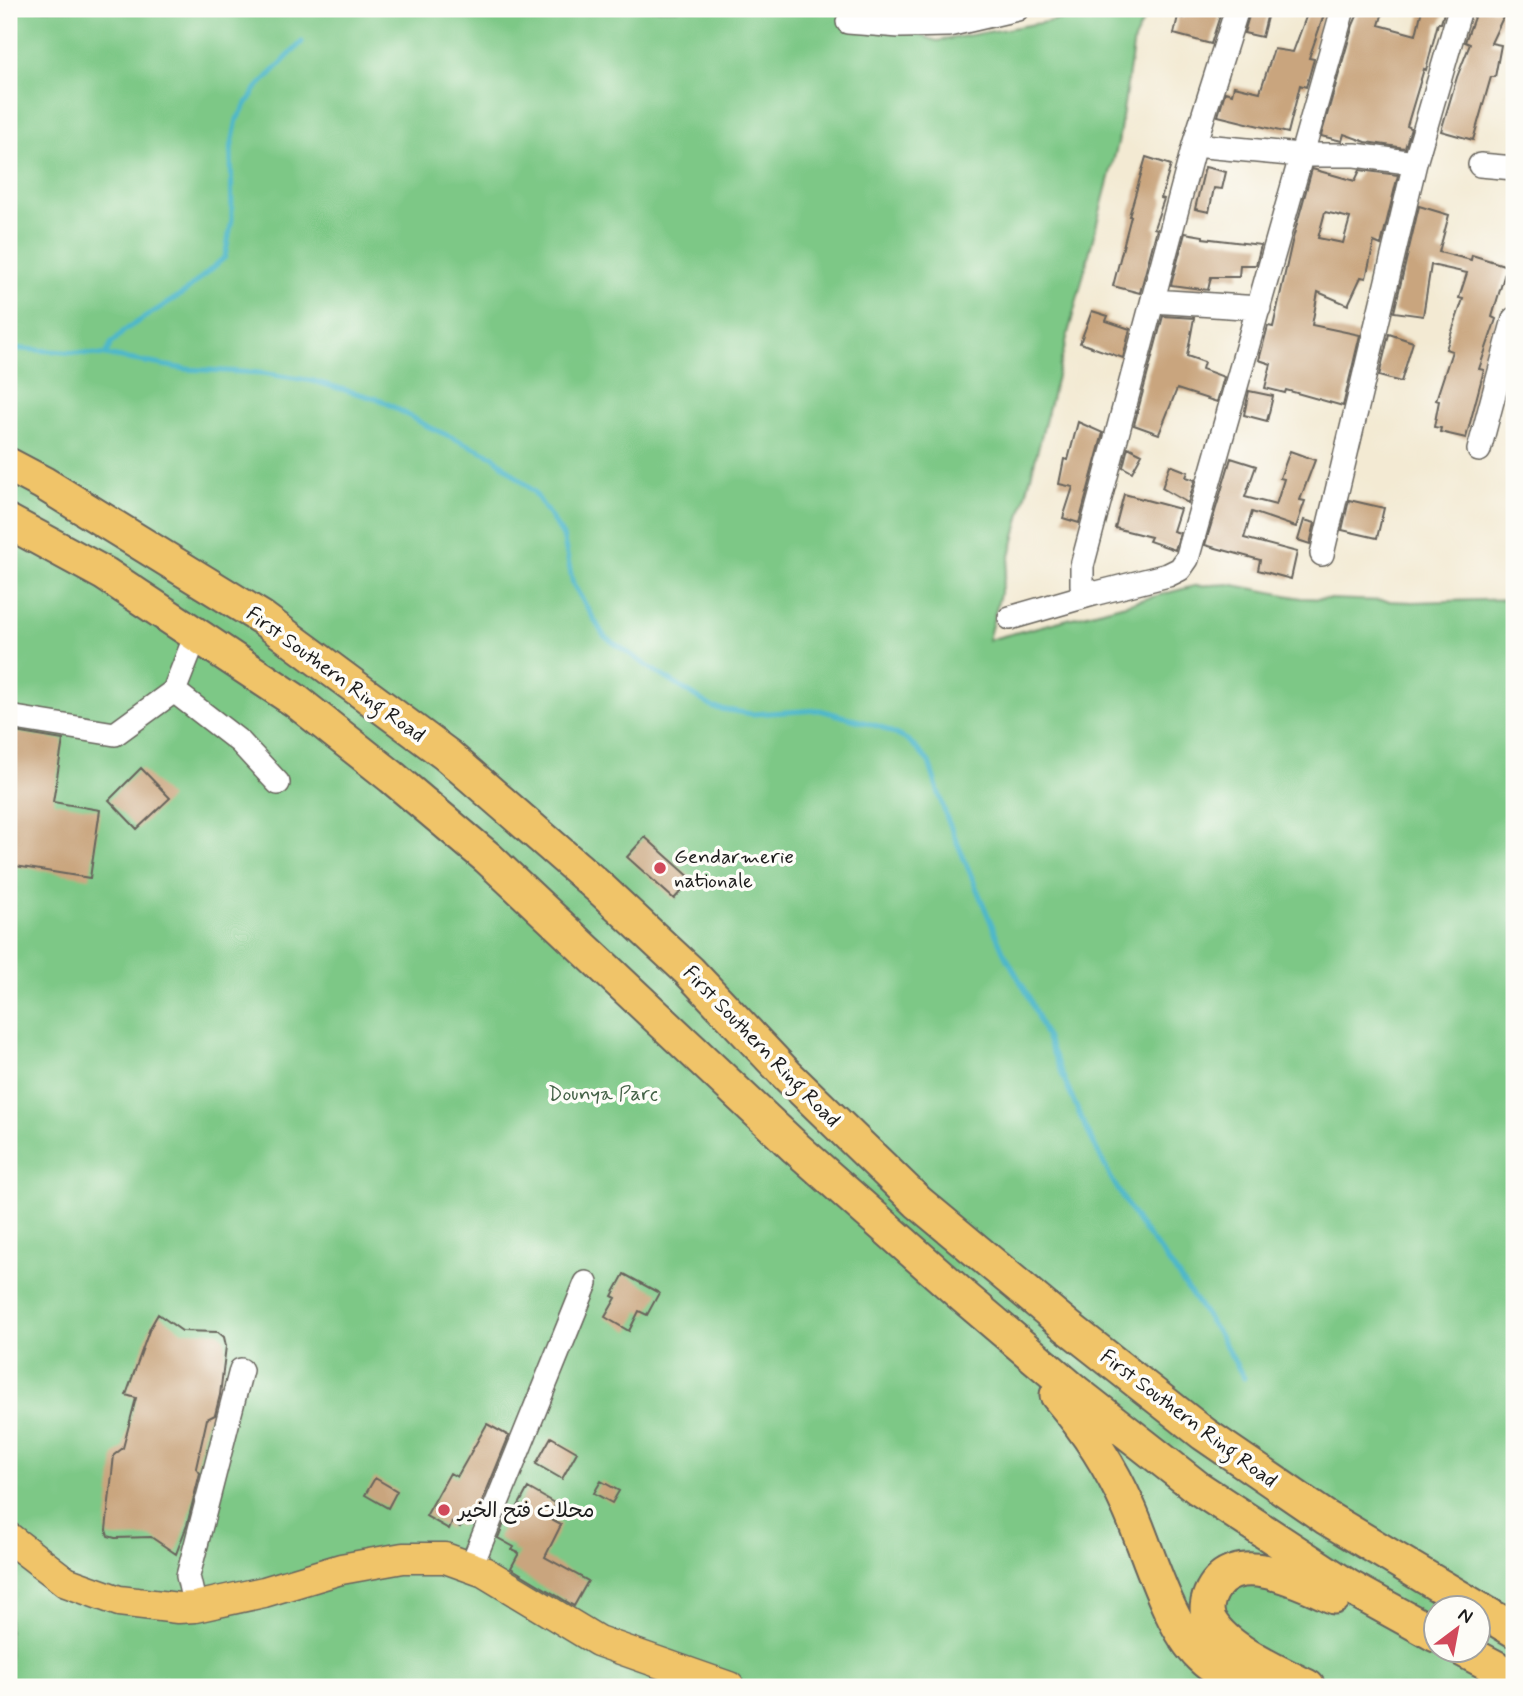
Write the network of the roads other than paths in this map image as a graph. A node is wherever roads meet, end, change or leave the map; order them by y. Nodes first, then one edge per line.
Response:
1 (1017, 9) edge
2 (1237, 9) edge
3 (1343, 9) edge
4 (1460, 9) edge
5 (951, 17) edge
6 (848, 22) dead end
7 (1194, 145) junction
8 (1300, 155) junction
9 (1415, 163) junction
10 (1480, 165) dead end
11 (1514, 168) edge
12 (1153, 301) junction
13 (1259, 308) junction
14 (1514, 319) edge
15 (1479, 450) dead end
16 (9, 465) edge
17 (9, 522) edge
18 (1322, 554) dead end
19 (1093, 594) junction
20 (1010, 618) dead end
21 (196, 635) junction
22 (174, 691) junction
23 (9, 717) edge
24 (278, 783) dead end
25 (586, 1283) dead end
26 (964, 1297) junction
27 (242, 1370) dead end
28 (9, 1538) edge
29 (471, 1567) junction
30 (195, 1607) junction
31 (1422, 1627) edge
32 (1514, 1630) edge
33 (1422, 1635) edge
34 (1487, 1664) edge
35 (1514, 1677) edge
36 (729, 1687) edge
37 (1251, 1687) edge
38 (1308, 1687) edge

1 - 5 street
2 - 7 street
3 - 8 street
4 - 9 street
5 - 6 street
7 - 8 street
7 - 12 street
8 - 9 street
8 - 13 street
9 - 18 street
10 - 11 street
12 - 13 street
12 - 19 street
13 - 19 street
14 - 15 street
16 - 32 highway, First Southern Ring Road
17 - 21 highway
19 - 20 street
21 - 22 street
21 - 26 highway
22 - 23 street
22 - 24 street
25 - 29 street
26 - 31 highway
26 - 37 highway
27 - 30 street
28 - 30 main road
29 - 30 main road
29 - 36 main road
33 - 38 highway
34 - 35 highway

